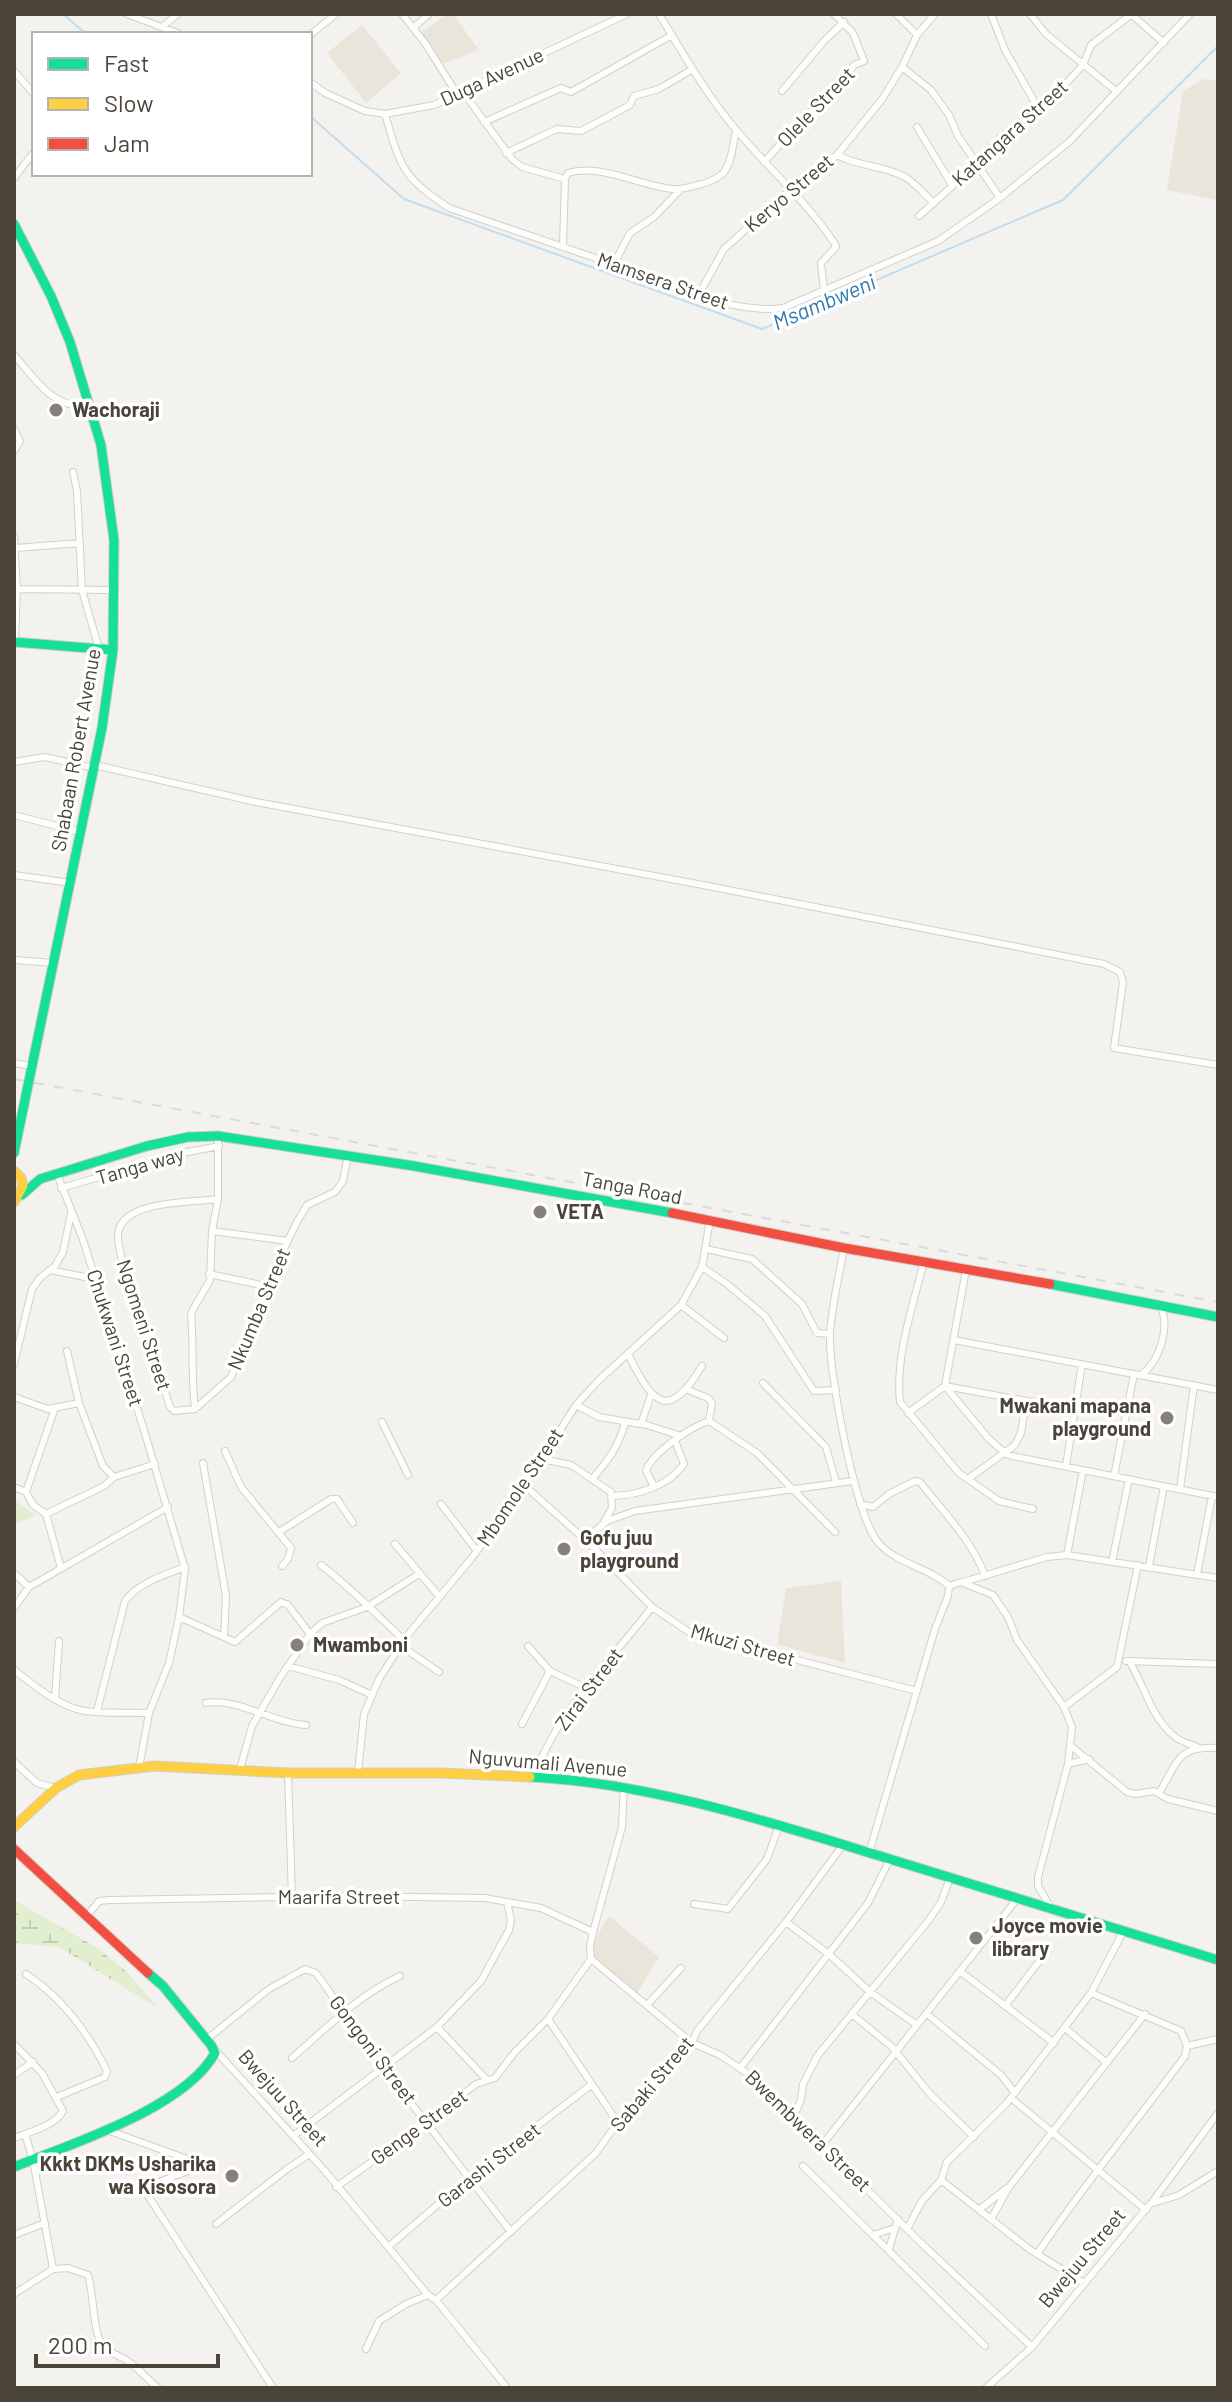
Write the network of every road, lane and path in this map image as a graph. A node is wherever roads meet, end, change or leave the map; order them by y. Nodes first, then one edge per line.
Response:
1 (127, 14) edge
2 (178, 14) edge
3 (336, 14) edge
4 (402, 14) edge
5 (429, 14) edge
6 (607, 14) edge
7 (627, 14) edge
8 (659, 14) edge
9 (834, 14) edge
10 (896, 14) edge
11 (935, 14) edge
12 (991, 14) edge
13 (1030, 14) edge
14 (1131, 14) edge
15 (1190, 14) edge
16 (611, 22) junction
17 (844, 22) junction
18 (162, 27) junction
19 (413, 28) junction
20 (175, 32) edge
21 (312, 33) edge
22 (672, 35) junction
23 (917, 35) junction
24 (1164, 43) junction
25 (1083, 65) junction
26 (902, 67) junction
27 (691, 70) junction
28 (14, 71) edge
29 (312, 83) edge
30 (782, 91) dead end
31 (1116, 91) junction
32 (32, 92) edge
33 (460, 93) junction
34 (1037, 106) junction
35 (385, 114) junction
36 (484, 122) junction
37 (917, 127) dead end
38 (736, 130) junction
39 (506, 153) junction
40 (32, 155) edge
41 (837, 155) junction
42 (764, 162) junction
43 (977, 164) junction
44 (14, 178) edge
45 (565, 179) junction
46 (952, 185) junction
47 (791, 189) junction
48 (680, 190) junction
49 (1000, 198) junction
50 (934, 203) junction
51 (919, 216) dead end
52 (14, 224) edge
53 (563, 246) junction
54 (614, 264) junction
55 (824, 291) junction
56 (699, 294) junction
57 (14, 355) edge
58 (88, 401) junction
59 (14, 429) edge
60 (14, 451) edge
61 (73, 472) dead end
62 (14, 536) edge
63 (80, 543) junction
64 (16, 548) edge
65 (16, 589) edge
66 (82, 590) junction
67 (113, 590) junction
68 (14, 642) edge
69 (99, 649) junction
70 (113, 650) junction
71 (14, 762) edge
72 (94, 767) junction
73 (14, 815) edge
74 (80, 832) junction
75 (14, 875) edge
76 (71, 883) junction
77 (14, 960) edge
78 (54, 963) junction
79 (14, 1063) edge
80 (1218, 1065) edge
81 (31, 1066) junction
82 (19, 1093) edge
83 (218, 1141) junction
84 (14, 1152) edge
85 (348, 1155) junction
86 (14, 1160) edge
87 (16, 1173) edge
88 (57, 1174) junction
89 (40, 1179) junction
90 (61, 1188) junction
91 (218, 1199) junction
92 (16, 1200) edge
93 (71, 1213) junction
94 (710, 1220) junction
95 (212, 1231) junction
96 (288, 1241) junction
97 (844, 1248) junction
98 (706, 1249) junction
99 (924, 1261) junction
100 (702, 1267) junction
101 (50, 1270) junction
102 (966, 1270) junction
103 (209, 1274) junction
104 (95, 1279) junction
105 (266, 1286) junction
106 (681, 1305) junction
107 (1161, 1307) junction
108 (1218, 1317) edge
109 (830, 1334) junction
110 (724, 1338) dead end
111 (954, 1340) junction
112 (67, 1351) dead end
113 (628, 1354) junction
114 (14, 1364) edge
115 (1082, 1364) junction
116 (702, 1366) dead end
117 (1138, 1374) junction
118 (763, 1383) dead end
119 (1194, 1385) junction
120 (945, 1386) junction
121 (688, 1390) junction
122 (836, 1390) junction
123 (1218, 1390) edge
124 (651, 1395) junction
125 (14, 1397) edge
126 (1026, 1402) junction
127 (79, 1403) junction
128 (576, 1405) junction
129 (55, 1408) junction
130 (195, 1409) junction
131 (1075, 1410) junction
132 (908, 1413) junction
133 (709, 1421) junction
134 (382, 1422) dead end
135 (625, 1422) junction
136 (641, 1424) junction
137 (678, 1439) junction
138 (225, 1451) dead end
139 (1006, 1454) junction
140 (542, 1459) junction
141 (203, 1463) dead end
142 (155, 1464) junction
143 (1066, 1466) junction
144 (1083, 1470) junction
145 (408, 1475) dead end
146 (1114, 1476) junction
147 (114, 1477) junction
148 (593, 1478) junction
149 (968, 1479) junction
150 (1129, 1479) junction
151 (853, 1481) junction
152 (836, 1482) junction
153 (525, 1486) junction
154 (654, 1486) junction
155 (1164, 1486) junction
156 (14, 1487) edge
157 (793, 1487) junction
158 (1180, 1489) junction
159 (26, 1492) junction
160 (613, 1496) junction
161 (1215, 1496) edge
162 (441, 1504) dead end
163 (860, 1504) junction
164 (168, 1507) junction
165 (1033, 1509) dead end
166 (46, 1514) junction
167 (353, 1523) dead end
168 (602, 1525) junction
169 (279, 1532) junction
170 (835, 1532) dead end
171 (585, 1539) junction
172 (395, 1544) dead end
173 (477, 1551) junction
174 (1067, 1555) junction
175 (1112, 1562) junction
176 (321, 1565) dead end
177 (1138, 1565) junction
178 (282, 1566) dead end
179 (1149, 1566) junction
180 (185, 1567) junction
181 (61, 1568) junction
182 (14, 1573) edge
183 (419, 1574) junction
184 (1197, 1575) junction
185 (985, 1576) junction
186 (1218, 1578) edge
187 (961, 1582) junction
188 (949, 1586) junction
189 (29, 1587) junction
190 (438, 1595) junction
191 (367, 1607) junction
192 (652, 1607) junction
193 (14, 1608) edge
194 (179, 1617) junction
195 (310, 1634) junction
196 (224, 1637) junction
197 (59, 1641) dead end
198 (402, 1643) junction
199 (528, 1646) dead end
200 (1119, 1660) junction
201 (1129, 1661) junction
202 (1218, 1664) edge
203 (288, 1666) junction
204 (14, 1670) edge
205 (550, 1671) junction
206 (439, 1672) dead end
207 (586, 1688) junction
208 (917, 1691) junction
209 (370, 1694) junction
210 (55, 1698) junction
211 (206, 1703) dead end
212 (1064, 1707) junction
213 (97, 1711) junction
214 (149, 1713) junction
215 (259, 1714) junction
216 (522, 1724) dead end
217 (306, 1725) dead end
218 (1071, 1746) junction
219 (1197, 1747) junction
220 (1218, 1748) edge
221 (1089, 1759) junction
222 (14, 1762) edge
223 (1068, 1764) junction
224 (139, 1768) junction
225 (240, 1769) junction
226 (358, 1772) junction
227 (288, 1773) junction
228 (535, 1776) junction
229 (624, 1787) junction
230 (56, 1788) junction
231 (1159, 1793) junction
232 (1218, 1811) edge
233 (779, 1826) junction
234 (14, 1827) edge
235 (843, 1845) junction
236 (14, 1849) edge
237 (869, 1853) junction
238 (890, 1859) junction
239 (950, 1878) junction
240 (292, 1897) junction
241 (1017, 1899) junction
242 (507, 1902) junction
243 (694, 1904) dead end
244 (1053, 1910) junction
245 (87, 1916) junction
246 (786, 1922) junction
247 (593, 1932) junction
248 (1123, 1932) junction
249 (1047, 1951) dead end
250 (830, 1955) junction
251 (591, 1959) junction
252 (1218, 1960) edge
253 (681, 1968) dead end
254 (961, 1972) junction
255 (26, 1974) dead end
256 (400, 1976) dead end
257 (870, 1992) junction
258 (1091, 1993) junction
259 (647, 2005) junction
260 (1005, 2006) junction
261 (344, 2012) junction
262 (927, 2014) junction
263 (1145, 2014) junction
264 (853, 2015) junction
265 (548, 2019) junction
266 (917, 2025) junction
267 (437, 2027) junction
268 (1065, 2028) junction
269 (207, 2039) junction
270 (1218, 2039) edge
271 (692, 2043) junction
272 (1054, 2043) junction
273 (14, 2044) edge
274 (1187, 2046) junction
275 (214, 2049) junction
276 (896, 2054) junction
277 (292, 2058) dead end
278 (33, 2062) junction
279 (1107, 2063) junction
280 (383, 2067) junction
281 (741, 2067) junction
282 (14, 2075) edge
283 (487, 2080) junction
284 (591, 2085) junction
285 (1013, 2096) junction
286 (57, 2097) junction
287 (1218, 2113) edge
288 (793, 2118) junction
289 (428, 2122) junction
290 (618, 2123) junction
291 (107, 2130) junction
292 (25, 2134) junction
293 (1053, 2134) junction
294 (293, 2136) junction
295 (974, 2137) junction
296 (14, 2138) edge
297 (822, 2145) junction
298 (308, 2155) junction
299 (33, 2160) junction
300 (803, 2166) dead end
301 (14, 2167) edge
302 (1098, 2172) junction
303 (1216, 2172) edge
304 (470, 2177) junction
305 (941, 2180) junction
306 (1218, 2181) edge
307 (336, 2187) junction
308 (1009, 2187) junction
309 (1148, 2207) junction
310 (980, 2209) junction
311 (898, 2219) junction
312 (991, 2219) junction
313 (45, 2223) junction
314 (216, 2224) dead end
315 (895, 2228) junction
316 (907, 2229) junction
317 (511, 2232) junction
318 (14, 2235) edge
319 (873, 2235) junction
320 (388, 2247) junction
321 (889, 2249) junction
322 (1037, 2254) junction
323 (53, 2269) junction
324 (1084, 2283) junction
325 (14, 2294) edge
326 (428, 2295) junction
327 (436, 2300) junction
328 (985, 2346) dead end
329 (1032, 2347) junction
330 (366, 2349) dead end
331 (158, 2388) edge
332 (273, 2388) edge
333 (507, 2388) edge
334 (986, 2388) edge

1 - 18 street
2 - 18 street
3 - 21 street
4 - 19 street
5 - 19 street
6 - 16 street
7 - 16 street, Duga Avenue
8 - 22 street
9 - 17 street, Olele Street
10 - 23 street
11 - 23 street, Keryo Street
12 - 34 street
13 - 25 street
14 - 24 street
14 - 25 street, Katangara Street
15 - 24 street, Mamsera Street
16 - 33 street, Duga Avenue
17 - 30 street
17 - 42 street, Olele Street
18 - 20 street
19 - 33 street
22 - 27 street
22 - 36 street
23 - 26 street, Keryo Street
24 - 31 street, Mamsera Street
25 - 31 street
25 - 34 street, Katangara Street
26 - 41 street, Keryo Street
26 - 43 street
27 - 38 street
27 - 39 street
28 - 32 street
29 - 35 street, Duga Avenue
31 - 49 street, Mamsera Street
33 - 35 street, Duga Avenue
33 - 36 street
34 - 43 street, Katangara Street
35 - 53 street, Mamsera Street
36 - 39 street
37 - 46 street
38 - 42 street
38 - 48 street
39 - 45 street
40 - 44 street
41 - 47 street, Keryo Street
41 - 50 street
42 - 47 street
43 - 46 street, Katangara Street
43 - 49 street
45 - 48 street
45 - 53 street
46 - 50 street, Katangara Street
47 - 55 street
47 - 56 street, Keryo Street
48 - 54 street
49 - 55 street, Mamsera Street
50 - 51 street, Katangara Street
52 - 58 main road, Shabaan Robert Avenue
53 - 54 street, Mamsera Street
54 - 56 street, Mamsera Street
55 - 56 street, Mamsera Street
57 - 58 street
58 - 67 main road, Shabaan Robert Avenue
59 - 60 street
61 - 63 street
62 - 64 street
63 - 64 street
63 - 66 street
64 - 65 street
65 - 66 street
65 - 68 street
66 - 67 street
66 - 69 street
67 - 70 main road, Shabaan Robert Avenue
68 - 69 main road
69 - 70 main road
70 - 72 main road, Shabaan Robert Avenue
71 - 72 street
72 - 74 main road, Shabaan Robert Avenue
72 - 80 street
73 - 74 street
74 - 76 main road, Shabaan Robert Avenue
75 - 76 street
76 - 78 main road, Shabaan Robert Avenue
77 - 78 street
78 - 81 main road, Shabaan Robert Avenue
79 - 81 street
81 - 82 main road, Shabaan Robert Avenue
82 - 84 main road, Shabaan Robert Avenue
83 - 85 main road, Tanga Road
83 - 88 main road, Tanga Road
83 - 90 street, Tanga way
83 - 91 street
85 - 94 main road, Tanga Road
85 - 96 street, Nkumba Street
86 - 87 main road
87 - 89 main road
87 - 92 main road
88 - 89 main road, Tanga Road
88 - 90 street, Chukwani Street
89 - 92 main road
90 - 93 street, Chukwani Street
91 - 95 street
91 - 130 street, Ngomeni Street
93 - 101 street
93 - 104 street, Chukwani Street
94 - 97 main road, Tanga Road
94 - 98 street, Mbomole Street
95 - 96 street
95 - 103 street
96 - 105 street, Nkumba Street
97 - 99 main road, Tanga Road
97 - 109 street
98 - 100 street, Mbomole Street
98 - 109 street
99 - 102 main road, Tanga Road
99 - 132 street
100 - 106 street, Mbomole Street
100 - 122 street
101 - 104 street
101 - 114 street
102 - 107 main road, Tanga Road
102 - 111 street
103 - 105 street
103 - 130 street
104 - 142 street, Chukwani Street
105 - 130 street, Nkumba Street
106 - 110 street
106 - 113 street, Mbomole Street
107 - 108 main road, Tanga Road
107 - 117 street
109 - 122 street
111 - 115 street
111 - 120 street
112 - 127 street
113 - 124 street
113 - 128 street, Mbomole Street
115 - 117 street
115 - 131 street
116 - 121 street
117 - 119 street
117 - 146 street
118 - 152 street
119 - 123 street
119 - 158 street
120 - 126 street
120 - 132 street
120 - 139 street
121 - 124 street
121 - 133 street
122 - 151 street
124 - 136 street
125 - 129 street
126 - 131 street
126 - 139 street
127 - 129 street
127 - 147 street
128 - 135 street
128 - 140 street, Mbomole Street
129 - 159 street
131 - 143 street
132 - 149 street
133 - 137 street
133 - 157 street
134 - 145 street
135 - 136 street
135 - 148 street
136 - 137 street
137 - 154 street
137 - 154 street
138 - 169 street
139 - 143 street
139 - 149 street
140 - 148 street
140 - 153 street, Mbomole Street
141 - 196 street
142 - 147 street
142 - 164 street, Chukwani Street
143 - 144 street
144 - 146 street
144 - 174 street
146 - 150 street
147 - 166 street
148 - 160 street
149 - 165 street
150 - 155 street
150 - 175 street
151 - 152 street
151 - 163 street
152 - 157 street
153 - 171 street, Mkuzi Street
153 - 173 street, Mbomole Street
154 - 160 street
155 - 158 street
155 - 179 street
156 - 159 street
157 - 168 street
157 - 170 street
158 - 161 street
159 - 166 street
160 - 168 street
161 - 184 street
162 - 173 street
163 - 185 street
163 - 188 street
164 - 180 street
164 - 181 street
166 - 181 street
167 - 169 street
168 - 171 street
169 - 178 street
171 - 192 street, Mkuzi Street
172 - 183 street
173 - 190 street, Mbomole Street
174 - 175 street
174 - 185 street
175 - 177 street
176 - 191 street
177 - 179 street
177 - 200 street
179 - 184 street
180 - 194 street
180 - 213 street
181 - 189 street
182 - 189 street
183 - 190 street
183 - 191 street
184 - 186 street
185 - 187 street
187 - 188 street
187 - 212 street
188 - 208 street
189 - 193 street
190 - 198 street, Mbomole Street
191 - 195 street
191 - 198 street
192 - 207 street, Zirai Street
192 - 208 street, Mkuzi Street
194 - 196 street
194 - 214 street
195 - 196 street
195 - 203 street
197 - 210 street
198 - 206 street
198 - 209 street, Mbomole Street
199 - 205 street
200 - 201 street
200 - 212 street
201 - 202 street
201 - 219 street
203 - 209 street
203 - 215 street
204 - 210 street
205 - 207 street
205 - 216 street
207 - 228 street, Zirai Street
208 - 237 street
209 - 226 street, Mbomole Street
210 - 213 street
211 - 215 street
212 - 218 street
213 - 214 street
214 - 224 street
215 - 217 street
215 - 225 street
218 - 221 street
218 - 223 street
219 - 220 street
219 - 231 street
221 - 223 street
221 - 231 street
222 - 230 street
223 - 244 street
224 - 225 main road, Nguvumali Avenue
224 - 230 main road, Nguvumali Avenue
225 - 227 main road, Nguvumali Avenue
226 - 227 main road, Nguvumali Avenue
226 - 228 main road, Nguvumali Avenue
227 - 240 street
228 - 229 main road, Nguvumali Avenue
229 - 233 main road, Nguvumali Avenue
229 - 247 street
230 - 234 main road, Nguvumali Avenue
231 - 232 street
233 - 235 main road, Nguvumali Avenue
233 - 243 street
235 - 237 main road, Nguvumali Avenue
235 - 246 street, Sabaki Street
236 - 245 main road, Bwejuu Street
237 - 238 main road, Nguvumali Avenue
238 - 239 main road, Nguvumali Avenue
238 - 250 street
239 - 241 main road, Nguvumali Avenue
239 - 257 street
240 - 242 street, Maarifa Street
240 - 245 street, Maarifa Street
241 - 244 main road, Nguvumali Avenue
241 - 254 street
242 - 247 street, Maarifa Street
242 - 267 street
244 - 248 main road, Nguvumali Avenue
245 - 269 main road, Bwejuu Street
246 - 250 street
246 - 271 street, Sabaki Street
247 - 251 street
248 - 252 main road, Nguvumali Avenue
248 - 258 street
249 - 260 street
250 - 257 street
250 - 281 street
251 - 259 street, Bwembwera Street
251 - 265 street, Genge Street
253 - 259 street
254 - 260 street
254 - 262 street
255 - 286 street
256 - 261 street
257 - 264 street
257 - 266 street
258 - 263 street
258 - 268 street
259 - 271 street, Bwembwera Street
260 - 272 street
261 - 269 street, Gongoni Street
261 - 277 street
261 - 280 street, Gongoni Street
262 - 266 street
262 - 285 street
263 - 274 street
263 - 279 street
264 - 276 street
264 - 288 street
265 - 283 street, Genge Street
265 - 284 street
266 - 276 street
267 - 280 street
267 - 283 street
268 - 272 street
268 - 279 street
269 - 275 main road, Bwejuu Street
270 - 274 street
271 - 281 street, Bwembwera Street
271 - 290 street, Sabaki Street
272 - 285 street
273 - 278 street
274 - 302 street
275 - 291 main road
275 - 294 street, Bwejuu Street
276 - 295 street
276 - 297 street
278 - 282 street
278 - 286 street
279 - 293 street
280 - 289 street, Gongoni Street
280 - 294 street
281 - 288 street, Bwembwera Street
283 - 289 street, Genge Street
284 - 290 street
284 - 304 street, Garashi Street
285 - 293 street
285 - 295 street
286 - 292 street
287 - 309 street
288 - 297 street, Bwembwera Street
289 - 304 street, Gongoni Street
289 - 307 street, Genge Street
290 - 317 street, Sabaki Street
291 - 299 main road
291 - 332 street
292 - 296 street
292 - 299 street
293 - 302 street
293 - 308 street
294 - 298 street, Bwejuu Street
295 - 305 street
297 - 311 street, Bwembwera Street
298 - 307 street, Bwejuu Street
298 - 314 street
299 - 301 main road
299 - 313 street
300 - 319 street
302 - 309 street
302 - 322 street
303 - 306 street
303 - 309 street, Bwejuu Street
304 - 317 street, Gongoni Street
304 - 320 street, Garashi Street
305 - 310 street
305 - 316 street
307 - 320 street, Bwejuu Street
308 - 310 street
308 - 312 street
309 - 324 street, Bwejuu Street
310 - 312 street
311 - 315 street
311 - 316 street, Bwembwera Street
312 - 322 street
313 - 318 street
313 - 323 street
315 - 319 street
315 - 321 street
316 - 329 street, Bwembwera Street
317 - 327 street, Sabaki Street
319 - 321 street
320 - 326 street, Bwejuu Street
321 - 328 street
322 - 324 street
323 - 325 street
323 - 331 street
324 - 329 street, Bwejuu Street
326 - 327 street, Bwejuu Street
326 - 330 street
327 - 333 street, Bwejuu Street
329 - 334 street, Bwejuu Street

